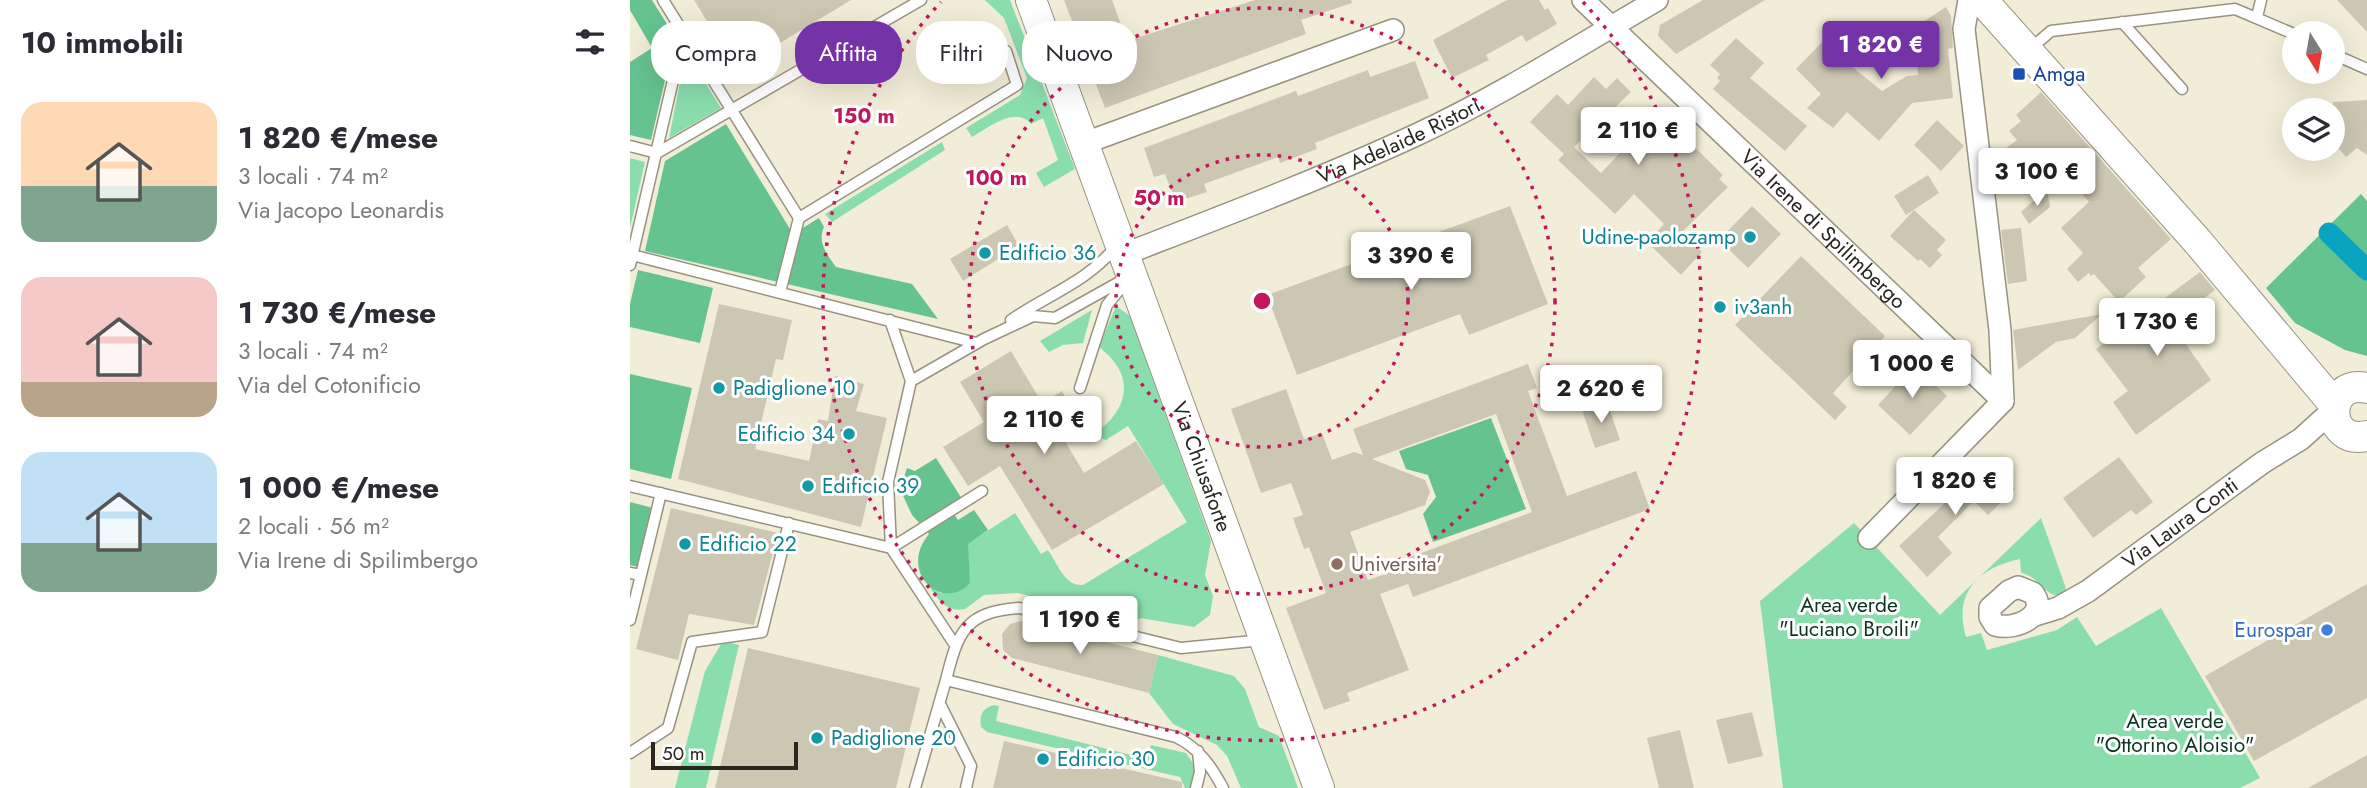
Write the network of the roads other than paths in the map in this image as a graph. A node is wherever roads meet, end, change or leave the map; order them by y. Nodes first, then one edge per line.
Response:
1 (663, 0) edge
2 (1031, 0) edge
3 (1583, 0) edge
4 (1657, 0) edge
5 (1969, 0) edge
6 (1982, 0) edge
7 (2261, 0) edge
8 (914, 2) edge
9 (2257, 17) junction
10 (676, 21) edge
11 (2122, 22) junction
12 (1611, 27) junction
13 (2282, 28) edge
14 (1393, 30) dead end
15 (2028, 51) junction
16 (1008, 57) edge
17 (2345, 59) edge
18 (2367, 69) edge
19 (673, 84) edge
20 (716, 84) edge
21 (2182, 89) dead end
22 (733, 112) junction
23 (1085, 144) junction
24 (630, 146) edge
25 (657, 153) junction
26 (800, 218) junction
27 (1126, 256) junction
28 (631, 260) edge
29 (780, 292) junction
30 (890, 320) junction
31 (980, 341) junction
32 (2300, 361) junction
33 (911, 381) junction
34 (2362, 387) edge
35 (1080, 388) dead end
36 (2003, 401) junction
37 (2348, 428) edge
38 (630, 486) edge
39 (982, 491) dead end
40 (661, 493) junction
41 (789, 523) junction
42 (1869, 538) dead end
43 (891, 548) junction
44 (636, 574) edge
45 (2036, 606) dead end
46 (630, 620) edge
47 (1265, 639) junction
48 (955, 645) junction
49 (946, 680) junction
50 (941, 706) junction
51 (1198, 751) junction
52 (630, 753) edge
53 (915, 788) edge
54 (966, 788) edge
55 (1196, 788) edge
56 (1223, 788) edge
57 (1319, 788) edge

1 - 10 lane
2 - 23 street, Via Chiusaforte
3 - 12 street, Via Irene di Spilimbergo
4 - 12 street, Via Adelaide Ristori
5 - 36 street
6 - 15 street
7 - 9 lane
8 - 22 lane
9 - 11 lane
9 - 13 lane
11 - 15 lane
11 - 21 lane
12 - 27 street, Via Adelaide Ristori
12 - 36 street, Via Irene di Spilimbergo
14 - 23 street
15 - 32 street
16 - 26 lane
17 - 18 lane
19 - 25 lane
20 - 22 lane
22 - 25 lane
22 - 26 lane
23 - 27 street, Via Chiusaforte
24 - 25 lane
25 - 28 lane
26 - 29 lane
27 - 31 lane
27 - 31 lane
27 - 35 lane
27 - 47 street, Via Chiusaforte
28 - 29 lane
29 - 30 lane
30 - 31 lane
30 - 33 lane
31 - 33 lane
32 - 34 street
32 - 37 street
33 - 43 lane
34 - 37 street
36 - 42 street
37 - 45 street, Via Laura Conti
38 - 40 lane
39 - 43 lane
40 - 41 lane
40 - 44 lane
41 - 43 lane
41 - 52 lane
43 - 48 lane
44 - 46 lane
47 - 48 lane
47 - 57 street, Via Chiusaforte
48 - 49 lane
49 - 50 lane
49 - 51 lane
50 - 53 lane
50 - 54 lane
51 - 55 lane
51 - 56 lane

